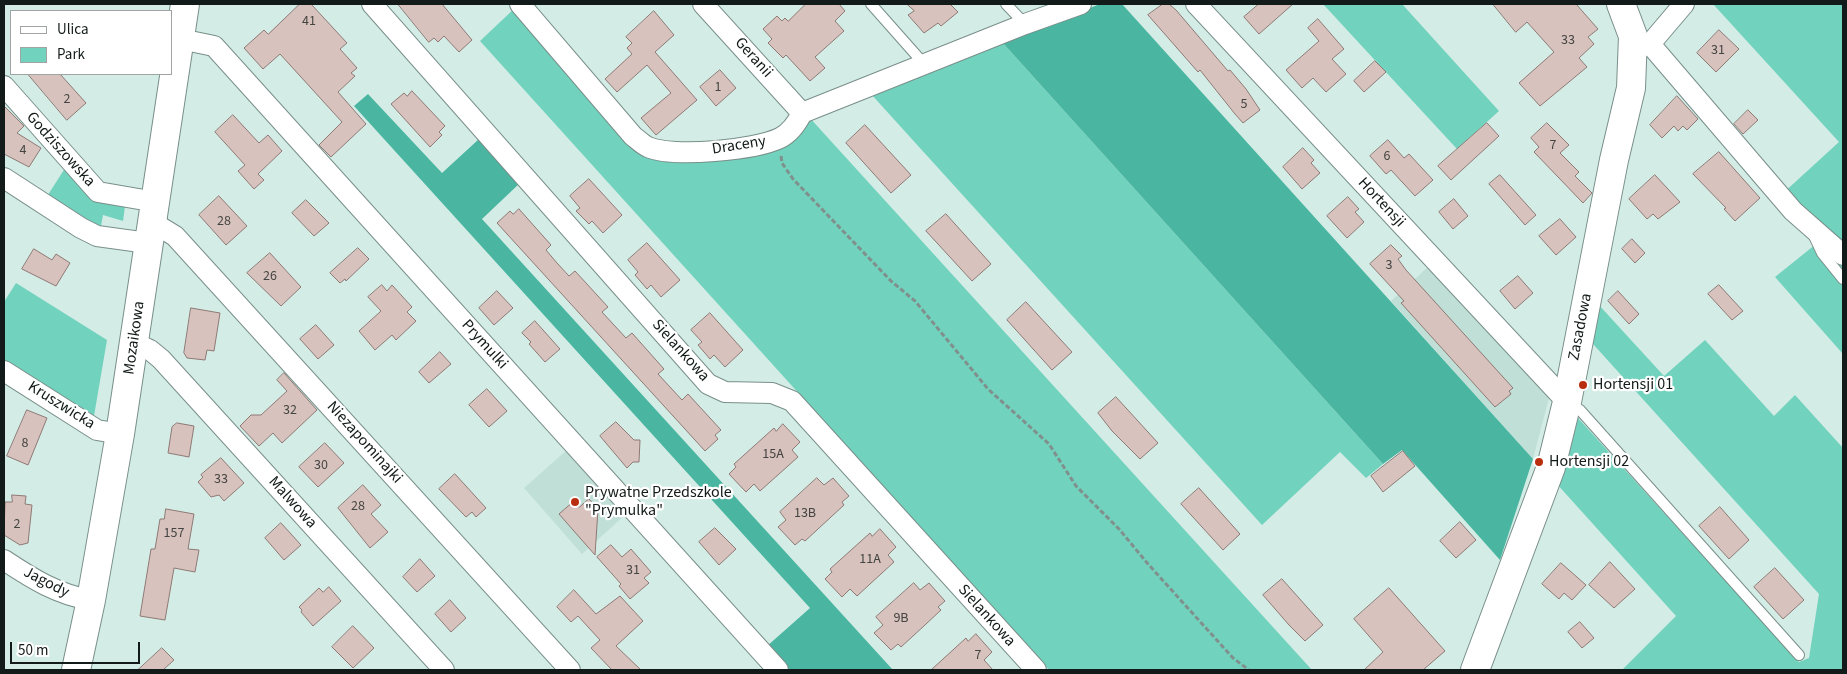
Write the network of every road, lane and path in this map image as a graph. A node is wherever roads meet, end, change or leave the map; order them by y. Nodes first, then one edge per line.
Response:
1 (185, 4) edge
2 (372, 4) edge
3 (520, 4) edge
4 (704, 4) edge
5 (871, 4) edge
6 (1006, 4) edge
7 (1081, 4) edge
8 (1196, 4) edge
9 (1621, 4) edge
10 (1684, 4) edge
11 (1025, 24) junction
12 (180, 39) junction
13 (1642, 46) junction
14 (925, 65) junction
15 (4, 86) edge
16 (802, 113) junction
17 (782, 137) junction
18 (4, 178) edge
19 (152, 222) junction
20 (1810, 226) junction
21 (1843, 255) edge
22 (1843, 278) edge
23 (135, 343) junction
24 (4, 371) edge
25 (1567, 402) junction
26 (120, 434) junction
27 (4, 560) edge
28 (91, 600) junction
29 (1799, 655) dead end
30 (78, 669) edge
31 (444, 670) edge
32 (570, 670) edge
33 (778, 670) edge
34 (1036, 670) edge
35 (1249, 670) edge
36 (1475, 670) edge

1 - 12 street, Mozaikowa
2 - 34 street, Sielankowa
3 - 17 street, Draceny
4 - 16 street, Geranii
5 - 14 lane
6 - 11 lane
7 - 11 street
8 - 25 street, Hortensji
9 - 13 street, Zasadowa
10 - 13 street
11 - 14 street
12 - 19 street, Mozaikowa
12 - 33 street, Prymulki
13 - 20 street
13 - 25 street, Zasadowa
14 - 16 street
15 - 19 street, Godziszowska
16 - 17 street, Draceny
17 - 35 path
18 - 19 street
19 - 23 street, Mozaikowa
19 - 32 street, Niezapominajki
20 - 21 street
20 - 22 lane
23 - 26 street, Mozaikowa
23 - 31 street, Malwowa
24 - 26 street, Kruszwicka
25 - 29 lane
25 - 36 street, Zasadowa
26 - 28 street, Mozaikowa
27 - 28 street, Jagody
28 - 30 street, Mozaikowa

